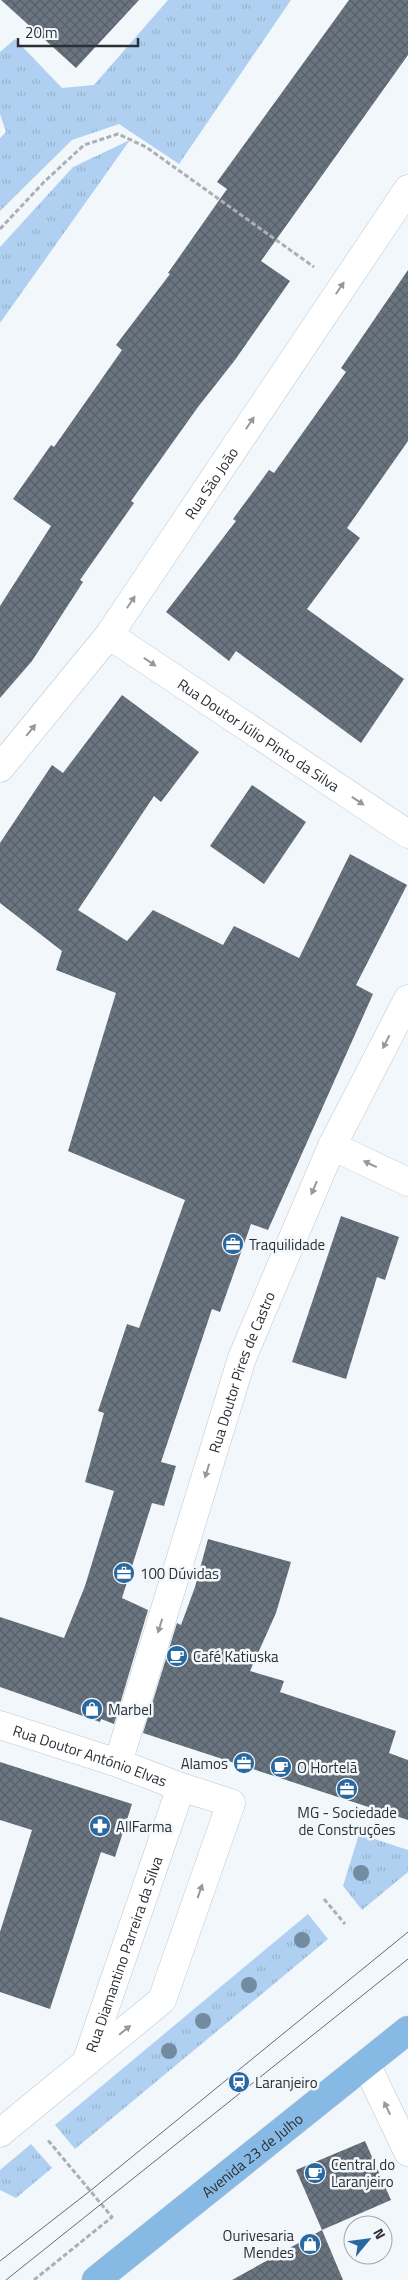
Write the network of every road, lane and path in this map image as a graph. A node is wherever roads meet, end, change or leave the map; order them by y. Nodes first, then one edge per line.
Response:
1 (408, 189) edge
2 (0, 229) edge
3 (342, 286) junction
4 (109, 635) junction
5 (0, 768) edge
6 (408, 834) edge
7 (408, 999) edge
8 (332, 1146) junction
9 (408, 1182) edge
10 (0, 1725) edge
11 (118, 1763) junction
12 (181, 1787) junction
13 (324, 1899) dead end
14 (345, 1924) dead end
15 (408, 2030) edge
16 (87, 2060) junction
17 (366, 2064) junction
18 (0, 2133) edge
19 (45, 2137) dead end
20 (408, 2152) edge
21 (34, 2280) edge
22 (96, 2280) edge

1 - 3 street, Rua São João
2 - 3 path
4 -> 3 street, Rua São João
5 -> 4 street, Rua São João
4 -> 6 street, Rua Doutor Júlio Pinto da Silva
7 -> 8 street, Rua Doutor Pires de Castro
9 -> 8 street
8 -> 11 street, Rua Doutor Pires de Castro
10 - 11 street, Rua Doutor António Elvas
11 - 12 street, Rua Doutor António Elvas
12 - 16 street, Rua Diamantino Parreira da Silva
16 -> 12 street, Rua Diamantino Parreira da Silva
13 - 14 path
15 - 17 main road, Avenida 23 de Julho
16 - 18 street, Rua Diamantino Parreira da Silva
20 -> 17 street
17 - 22 main road, Avenida 23 de Julho
19 - 21 path

